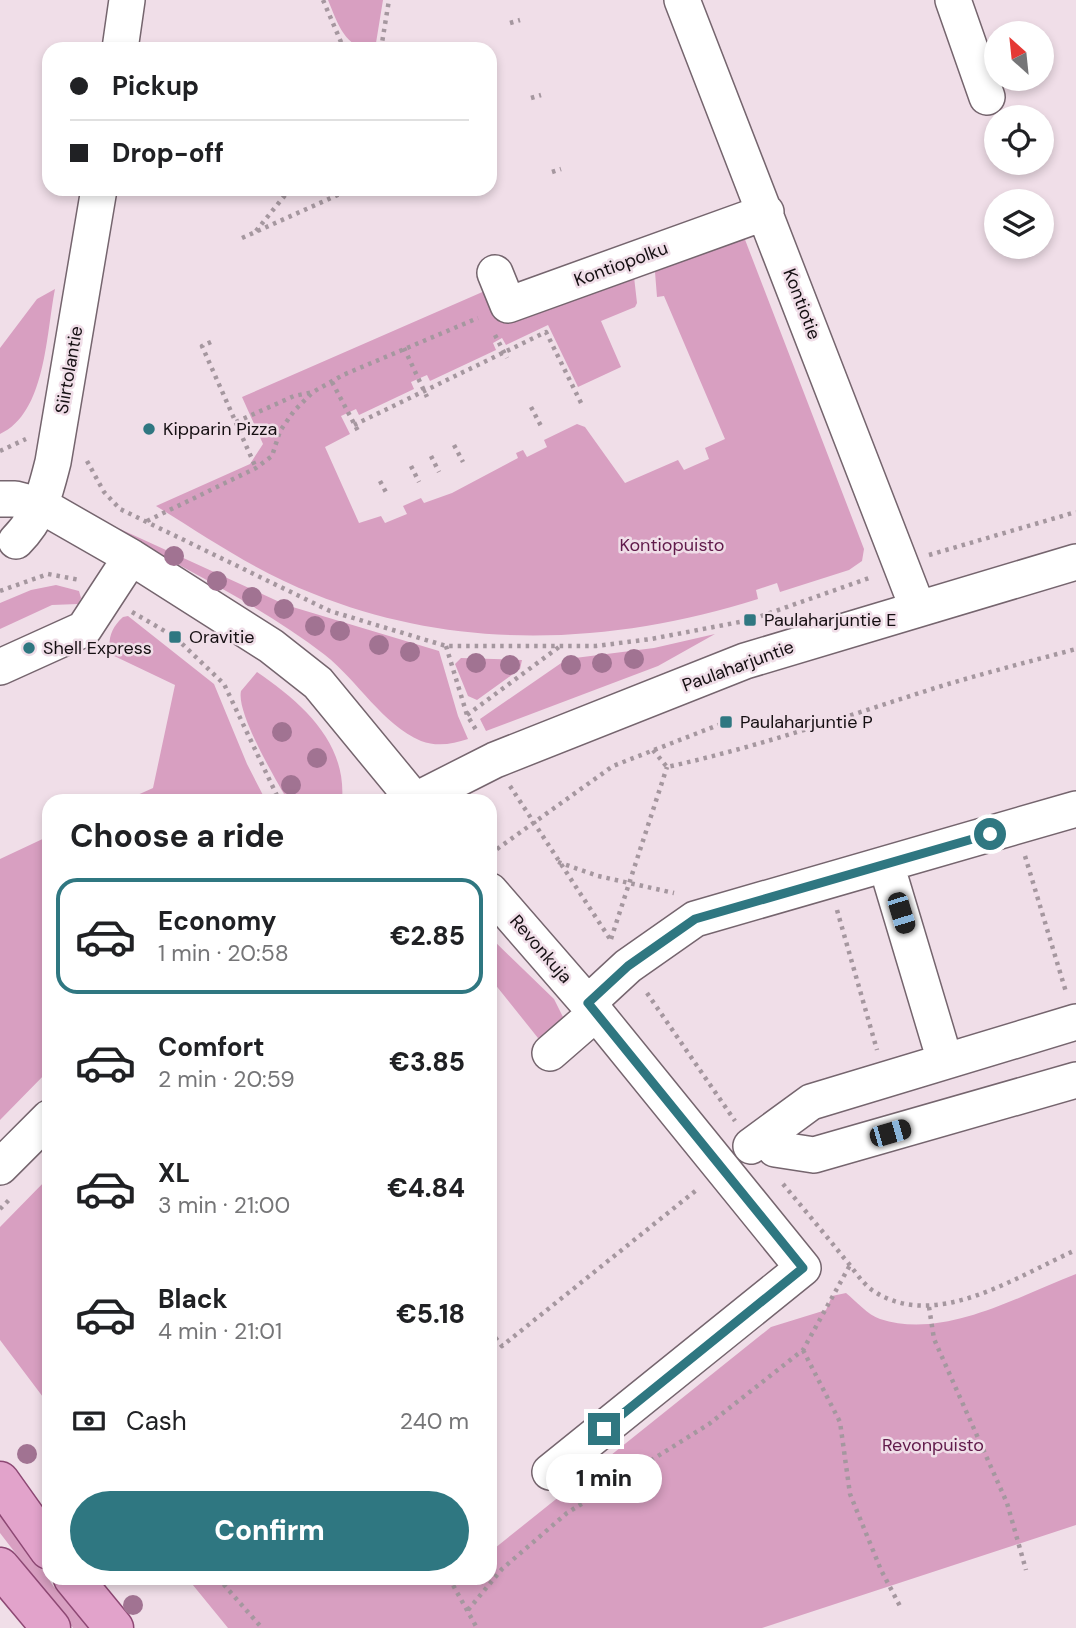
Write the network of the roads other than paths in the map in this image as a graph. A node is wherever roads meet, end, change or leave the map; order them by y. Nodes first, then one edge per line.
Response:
1 (127, 0) edge
2 (682, 0) edge
3 (953, 0) edge
4 (121, 42) edge
5 (987, 97) dead end
6 (98, 196) edge
7 (766, 212) junction
8 (495, 273) dead end
9 (56, 452) junction
10 (0, 492) edge
11 (0, 499) edge
12 (42, 506) junction
13 (8, 545) edge
14 (115, 549) junction
15 (1076, 562) edge
16 (919, 609) junction
17 (0, 667) edge
18 (408, 794) edge
19 (428, 794) edge
20 (1075, 814) edge
21 (886, 864) junction
22 (497, 899) edge
23 (592, 1008) junction
24 (1076, 1023) edge
25 (550, 1053) dead end
26 (945, 1061) junction
27 (1076, 1080) edge
28 (42, 1125) edge
29 (810, 1127) dead end
30 (763, 1148) junction
31 (0, 1167) edge
32 (729, 1175) junction
33 (550, 1472) dead end
34 (0, 1480) edge
35 (42, 1540) edge
36 (0, 1567) edge
37 (79, 1585) edge
38 (51, 1628) edge
39 (114, 1628) edge

1 - 4 street
2 - 7 street, Kontiotie
3 - 5 street
6 - 9 street, Siirtolantie
7 - 8 street, Kontiopolku
7 - 16 street, Kontiotie
9 - 10 street
9 - 12 street, Siirtolantie
11 - 12 street
12 - 13 street, Siirtolantie
12 - 14 street
13 - 14 street
14 - 17 street
14 - 18 street
15 - 16 street, Paulaharjuntie
16 - 19 street, Paulaharjuntie
20 - 21 street
21 - 23 street
21 - 26 street
22 - 23 street, Revonkuja
23 - 25 street
23 - 32 street, Revonkuja
24 - 26 street
26 - 30 street
27 - 30 street
28 - 31 street
29 - 30 street
30 - 32 street
32 - 33 street, Revonkuja
34 - 35 main road
36 - 38 main road
37 - 39 main road

